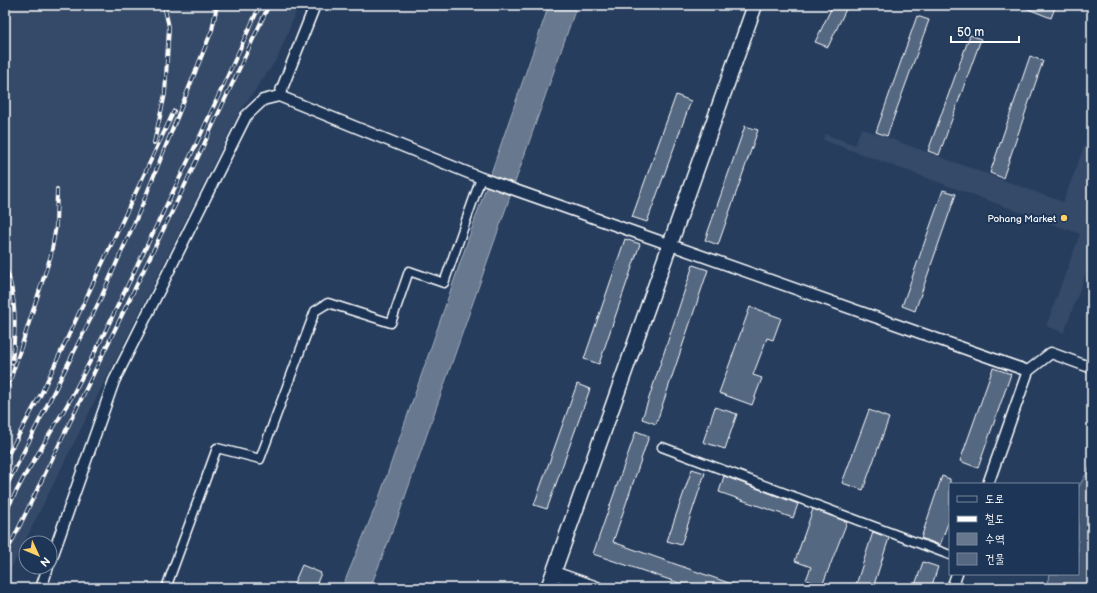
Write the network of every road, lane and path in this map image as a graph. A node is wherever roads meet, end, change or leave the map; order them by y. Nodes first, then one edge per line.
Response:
1 (315, 5) edge
2 (755, 5) edge
3 (279, 96) junction
4 (480, 178) junction
5 (670, 246) junction
6 (1092, 368) edge
7 (1028, 371) junction
8 (662, 447) dead end
9 (988, 483) edge
10 (58, 540) edge
11 (949, 555) edge
12 (554, 573) junction
13 (45, 575) edge
14 (956, 575) edge
15 (41, 588) edge
16 (166, 588) edge
17 (548, 588) edge
18 (598, 588) edge
19 (952, 588) edge

1 - 3 street
2 - 5 highway
3 - 4 street
3 - 10 street
4 - 5 street
4 - 16 street
5 - 7 street
5 - 12 highway
6 - 7 street
7 - 9 street
8 - 11 street
12 - 17 highway
12 - 18 main road
13 - 15 street
14 - 19 street

